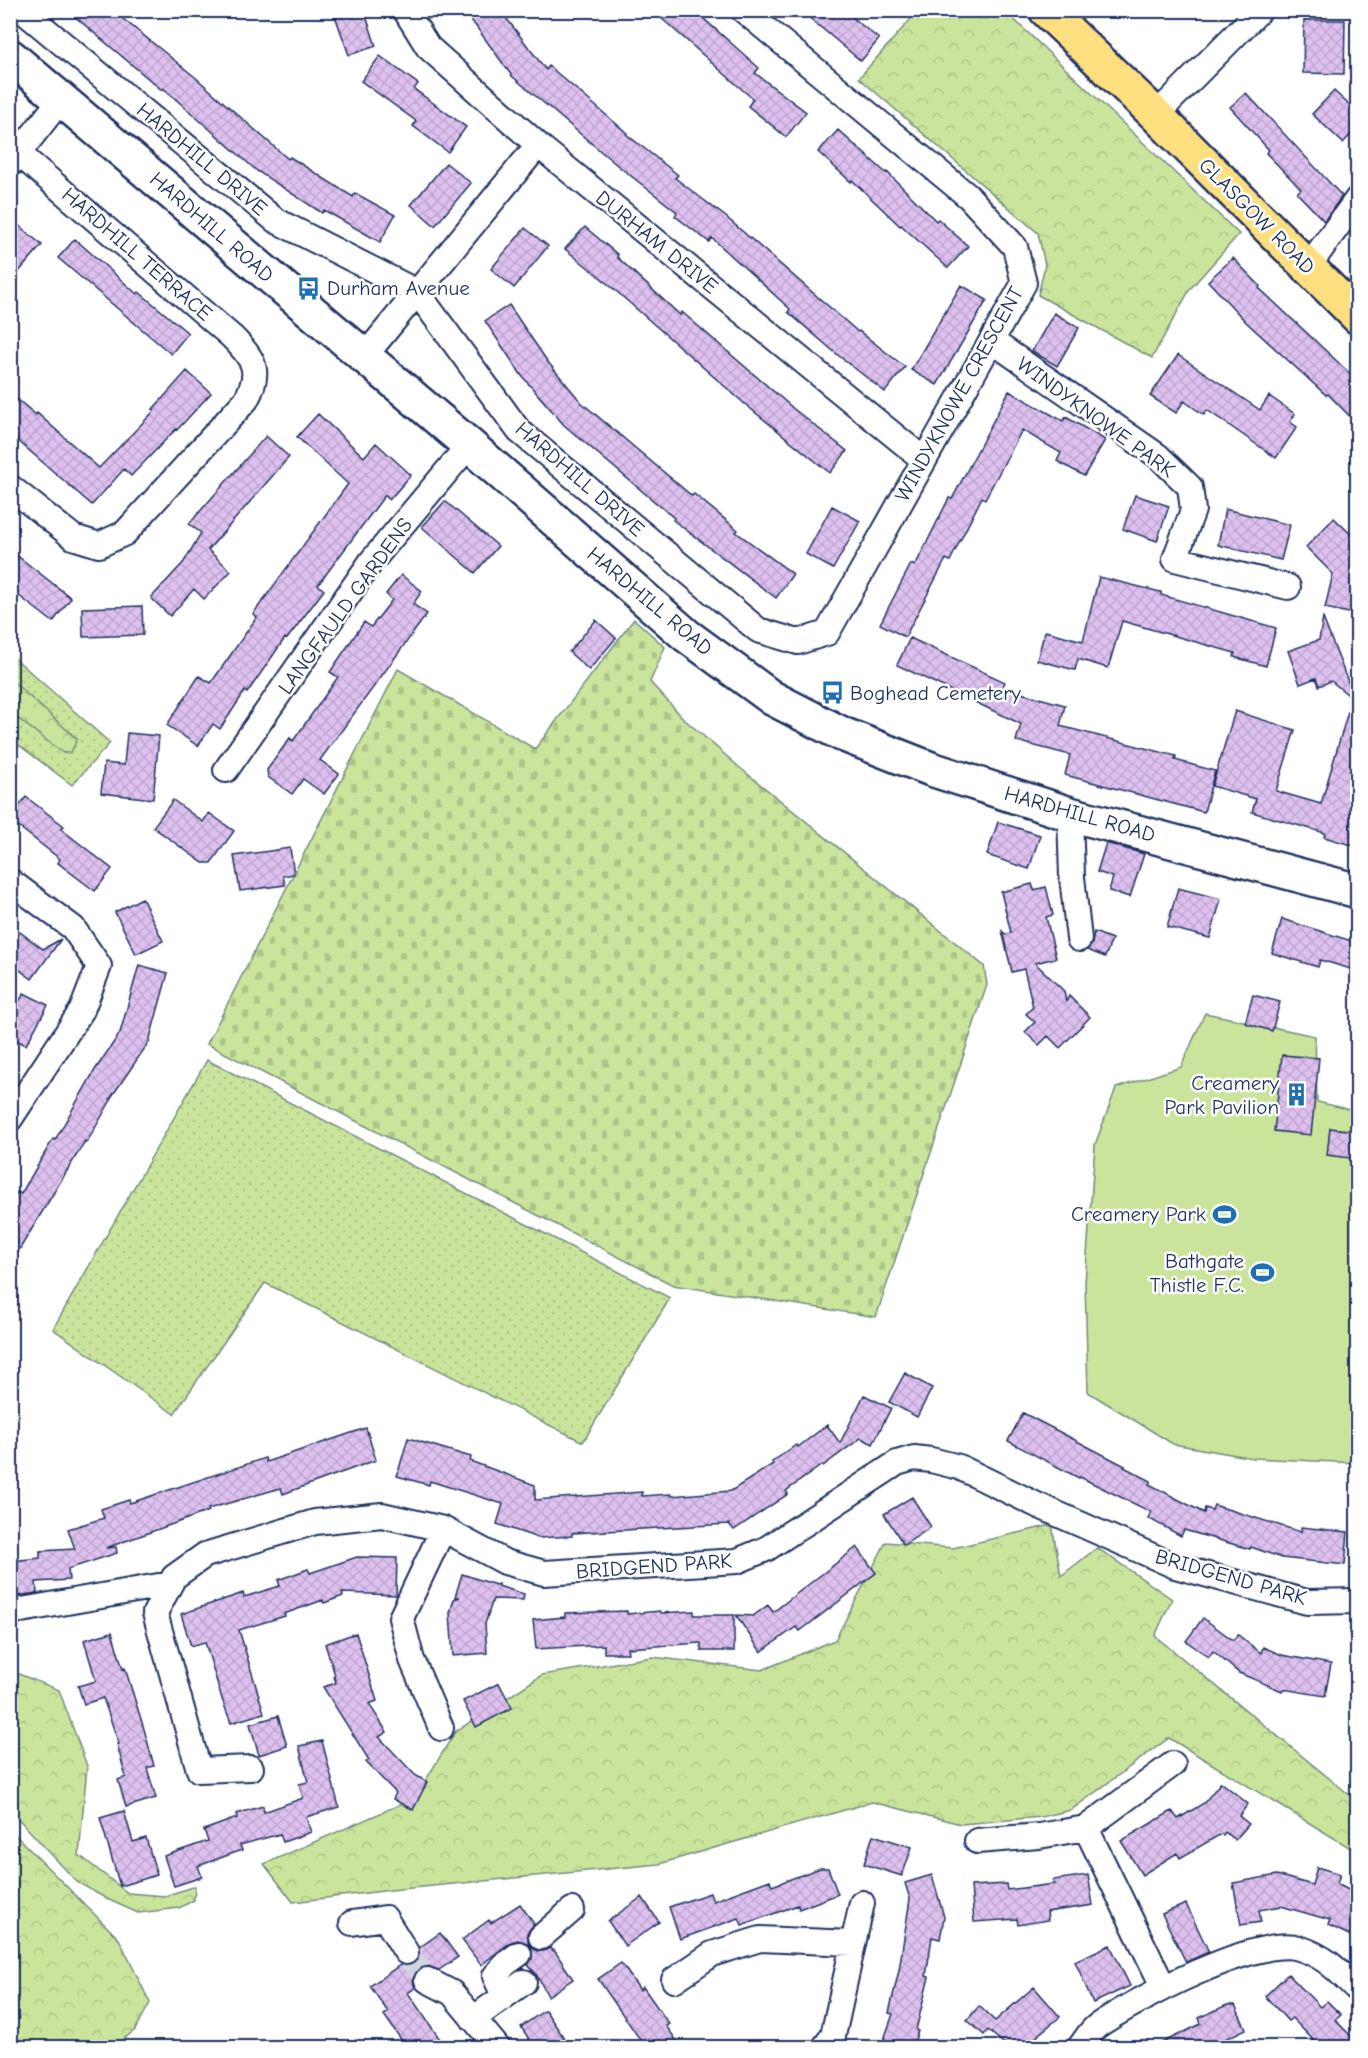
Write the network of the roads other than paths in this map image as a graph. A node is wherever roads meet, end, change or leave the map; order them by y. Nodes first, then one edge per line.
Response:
1 (22, 10) edge
2 (405, 10) edge
3 (743, 10) edge
4 (1046, 10) edge
5 (1260, 10) edge
6 (10, 56) edge
7 (62, 98) junction
8 (1156, 115) junction
9 (538, 144) junction
10 (13, 154) edge
11 (1358, 198) edge
12 (1308, 267) junction
13 (417, 292) junction
14 (1358, 317) edge
15 (992, 341) junction
16 (364, 357) junction
17 (469, 445) junction
18 (923, 459) junction
19 (10, 487) edge
20 (1288, 587) dead end
21 (827, 633) joint
22 (226, 770) dead end
23 (1070, 813) junction
24 (10, 881) edge
25 (1358, 891) edge
26 (1079, 939) dead end
27 (10, 1119) edge
28 (442, 1529) junction
29 (170, 1584) junction
30 (1358, 1602) edge
31 (10, 1612) edge
32 (441, 1728) dead end
33 (1173, 1764) dead end
34 (251, 1768) dead end
35 (1086, 1828) junction
36 (976, 1841) dead end
37 (862, 1903) dead end
38 (572, 1910) dead end
39 (352, 1923) dead end
40 (542, 1937) dead end
41 (852, 1944) junction
42 (405, 1952) tunnel mouth
43 (519, 1954) dead end
44 (427, 1980) tunnel mouth
45 (674, 1980) dead end
46 (524, 1982) dead end
47 (1163, 1986) junction
48 (1358, 1990) edge
49 (504, 1996) junction
50 (473, 2019) junction
51 (498, 2048) edge
52 (824, 2048) edge
53 (1079, 2048) edge

1 - 13 street, HARDHILL DRIVE
2 - 9 street, DURHAM DRIVE
3 - 15 street, WINDYKNOWE CRESCENT
4 - 8 main road, GLASGOW ROAD
5 - 8 street
6 - 7 main road, HARDHILL ROAD
7 - 10 street
7 - 16 main road, HARDHILL ROAD
8 - 12 main road, GLASGOW ROAD
9 - 13 street
9 - 18 street, DURHAM DRIVE
10 - 19 street, HARDHILL TERRACE
11 - 12 street
12 - 14 main road, GLASGOW ROAD
13 - 16 street
13 - 21 street, HARDHILL DRIVE
15 - 18 street, WINDYKNOWE CRESCENT
15 - 20 street, WINDYKNOWE PARK
16 - 17 main road, HARDHILL ROAD
17 - 22 street, LANGFAULD GARDENS
17 - 23 main road, HARDHILL ROAD
18 - 21 street, WINDYKNOWE CRESCENT
23 - 25 main road, HARDHILL ROAD
23 - 26 street
24 - 27 street
28 - 29 street, BRIDGEND PARK
28 - 30 street, BRIDGEND PARK
28 - 32 street
29 - 31 street
29 - 34 street, BRIDGEND PARK
33 - 35 street
35 - 36 street
35 - 47 street
37 - 41 street
38 - 40 street
39 - 42 street
41 - 45 street
41 - 52 street
43 - 49 street
44 - 50 street
46 - 49 street
47 - 48 street
47 - 53 street
49 - 50 street
50 - 51 street

